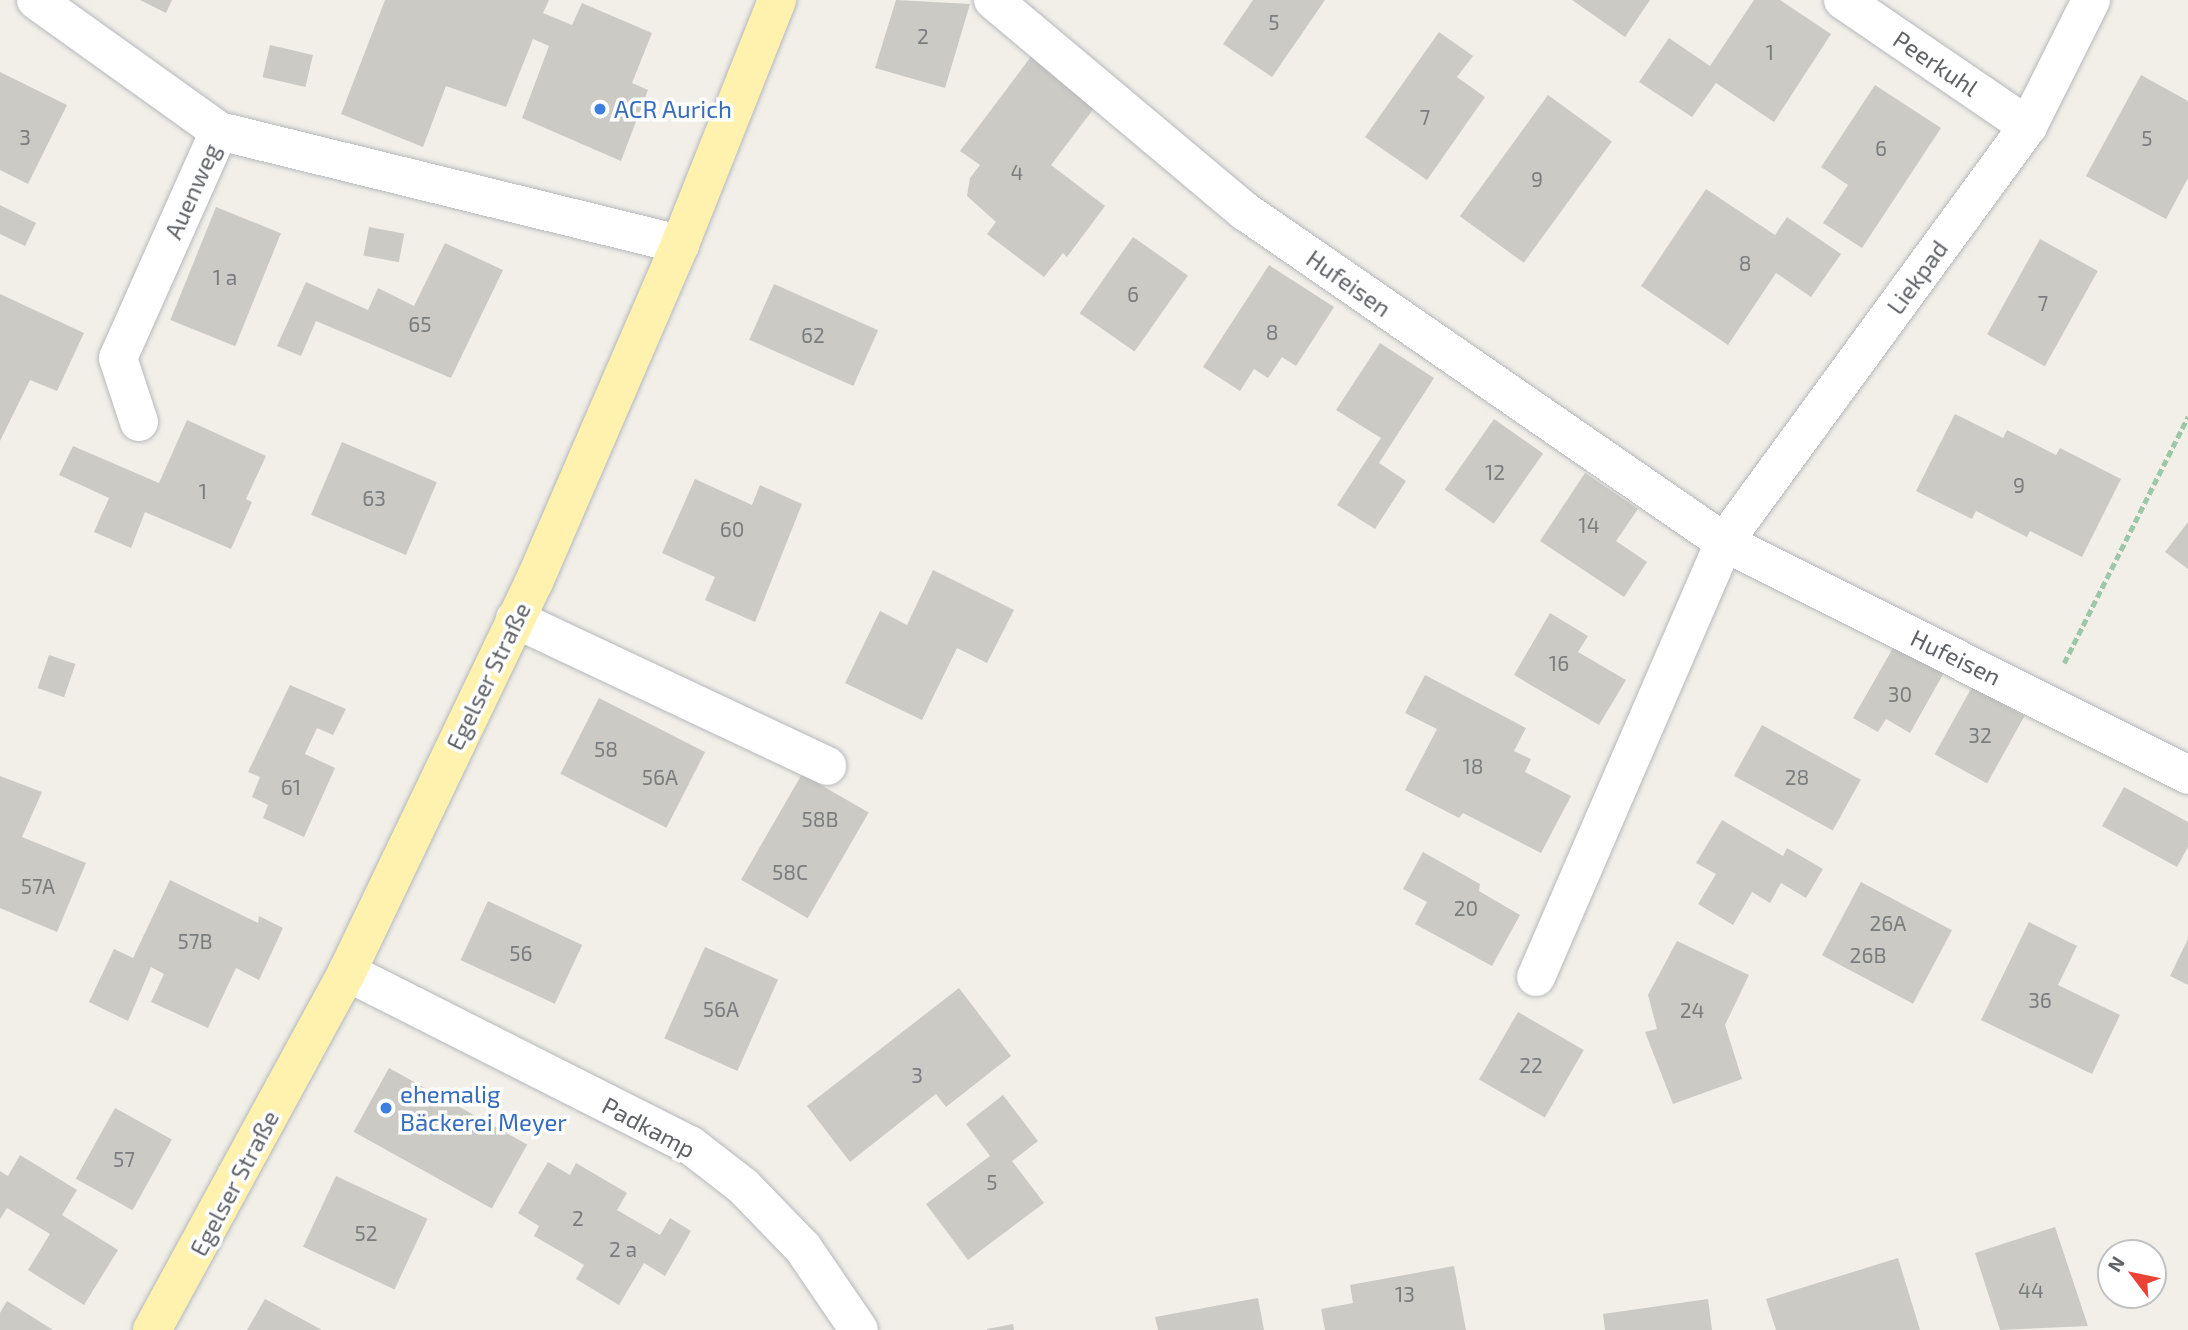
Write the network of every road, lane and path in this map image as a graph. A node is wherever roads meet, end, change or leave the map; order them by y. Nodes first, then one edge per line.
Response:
1 (36, 0) edge
2 (777, 0) edge
3 (993, 0) edge
4 (1843, 0) edge
5 (2091, 0) edge
6 (2028, 126) junction
7 (219, 131) junction
8 (680, 244) junction
9 (2188, 416) edge
10 (139, 422) dead end
11 (1724, 542) junction
12 (516, 619) junction
13 (2045, 701) junction
14 (827, 766) dead end
15 (2188, 775) edge
16 (347, 972) junction
17 (1536, 977) dead end
18 (152, 1330) edge
19 (859, 1330) edge

1 - 7 street, Auenweg
2 - 8 main road, Egelser Straße
3 - 11 street, Hufeisen
4 - 6 street, Peerkuhl
5 - 6 street, Liekpad
6 - 11 street, Liekpad
7 - 8 street
7 - 10 street, Auenweg
8 - 12 main road, Egelser Straße
9 - 13 path
11 - 13 street, Hufeisen
11 - 17 street
12 - 14 street
12 - 16 main road, Egelser Straße
13 - 15 street, Hufeisen
16 - 18 main road, Egelser Straße
16 - 19 street, Padkamp

